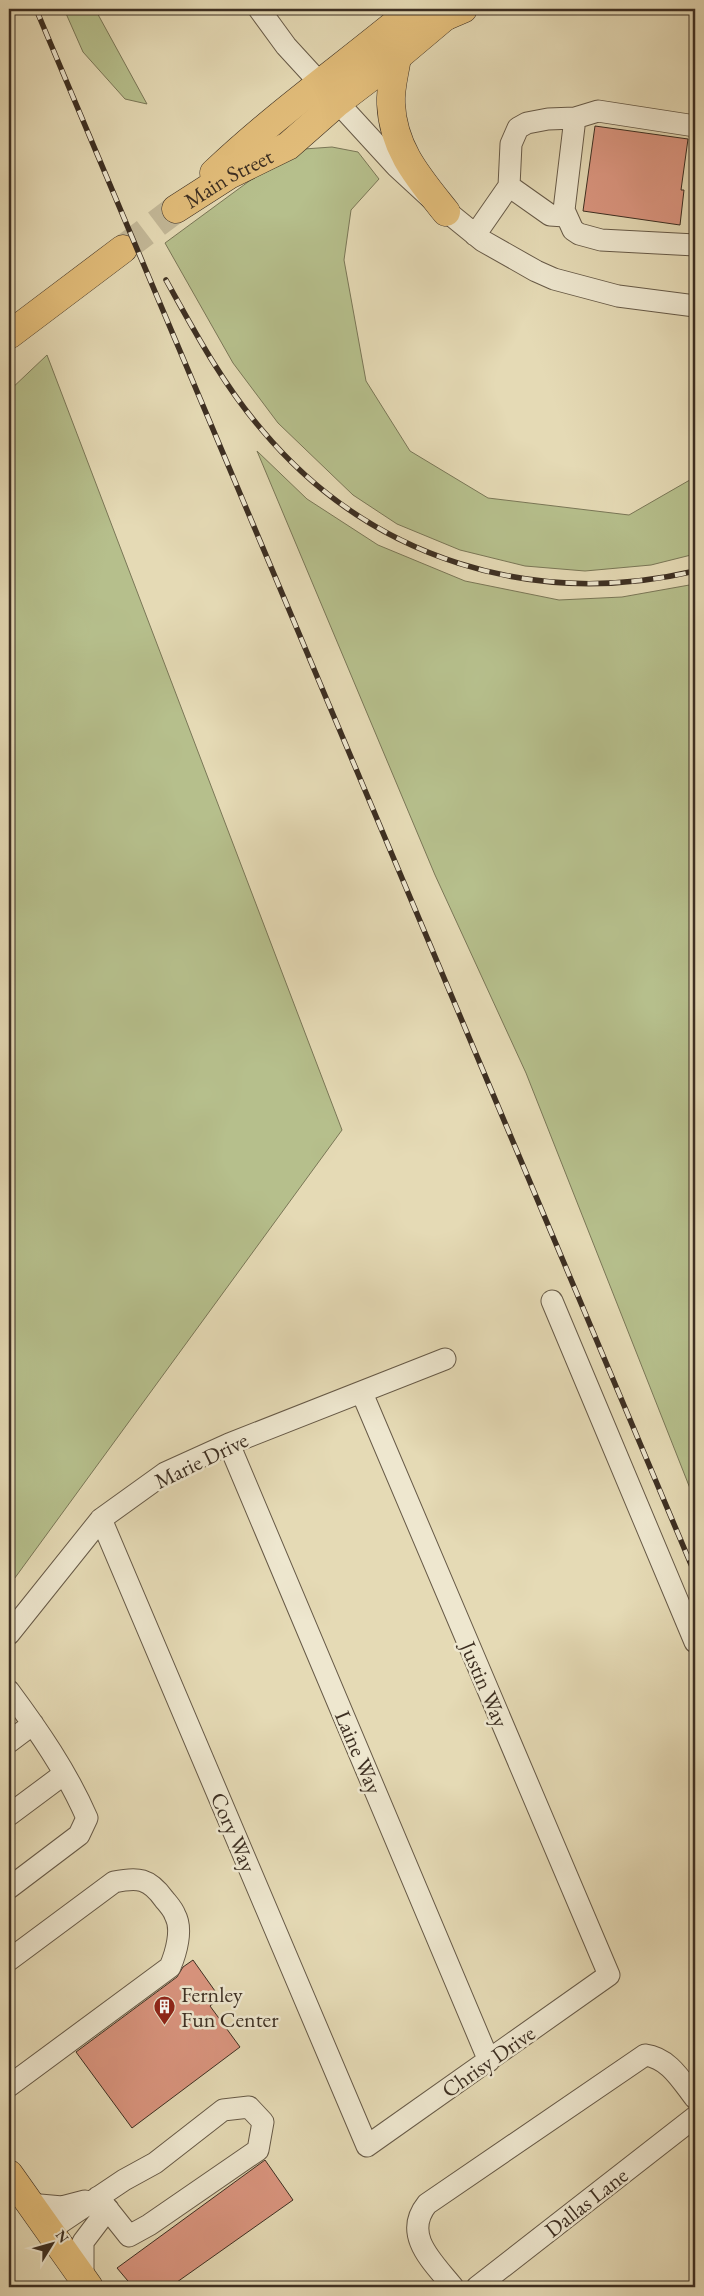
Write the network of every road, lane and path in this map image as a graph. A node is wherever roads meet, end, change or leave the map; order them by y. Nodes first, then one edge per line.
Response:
1 (258, 9) edge
2 (413, 9) edge
3 (453, 12) edge
4 (397, 58) junction
5 (330, 92) junction
6 (575, 118) junction
7 (695, 125) edge
8 (509, 186) junction
9 (446, 212) junction
10 (565, 216) junction
11 (475, 235) junction
12 (695, 245) edge
13 (123, 249) tunnel mouth
14 (695, 306) edge
15 (9, 335) edge
16 (552, 1301) dead end
17 (445, 1358) dead end
18 (362, 1393) junction
19 (229, 1444) junction
20 (101, 1519) junction
21 (9, 1634) edge
22 (695, 1642) edge
23 (9, 1690) edge
24 (33, 1724) junction
25 (9, 1742) edge
26 (64, 1774) junction
27 (9, 1816) edge
28 (9, 1888) edge
29 (9, 1960) edge
30 (609, 1975) joint
31 (489, 2061) junction
32 (9, 2086) edge
33 (695, 2098) edge
34 (695, 2117) edge
35 (366, 2146) joint
36 (9, 2174) edge
37 (103, 2203) junction
38 (30, 2204) junction
39 (48, 2231) junction
40 (86, 2283) edge
41 (488, 2284) edge
42 (453, 2287) edge

1 - 5 street
2 - 5 main road, Main Street
3 - 4 main road, Main Street
4 - 5 main road, Main Street
4 - 9 main road
5 - 5 main road, Main Street
5 - 9 street
6 - 7 street
6 - 8 street
6 - 10 street
8 - 10 street
8 - 11 street
9 - 11 street
10 - 12 street
11 - 14 street
13 - 15 main road
16 - 22 street
17 - 18 street, Marie Drive
18 - 19 street, Marie Drive
18 - 30 street, Justin Way
19 - 20 street, Marie Drive
19 - 31 street, Laine Way
20 - 21 street, Marie Drive
20 - 35 street, Cory Way
23 - 24 street
24 - 25 street
24 - 26 street
26 - 27 street
26 - 28 street
29 - 32 street
30 - 31 street, Chrisy Drive
31 - 35 street, Chrisy Drive
33 - 42 street
34 - 41 street, Dallas Lane
36 - 38 main road
37 - 37 street
37 - 38 street
37 - 39 street
37 - 40 street
38 - 39 main road
39 - 40 main road

